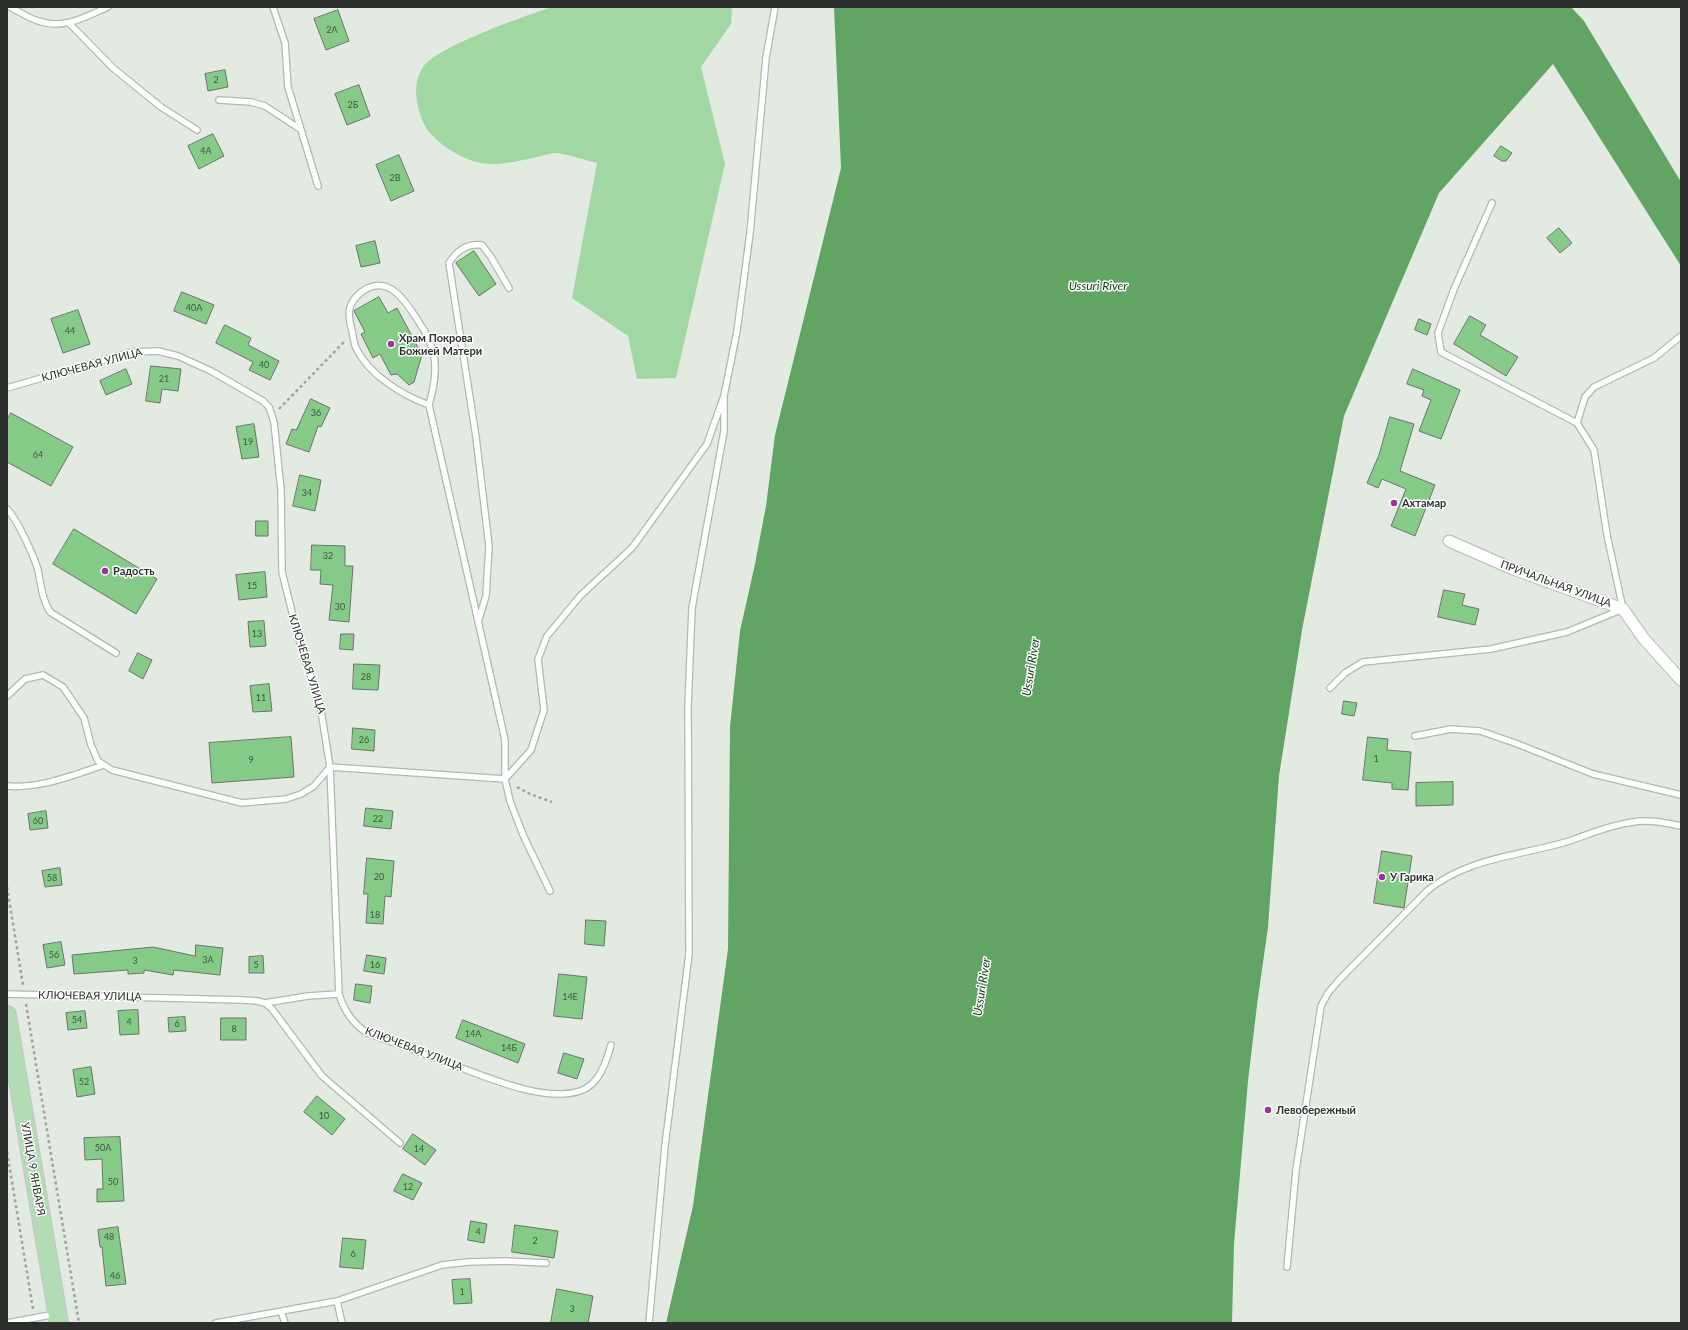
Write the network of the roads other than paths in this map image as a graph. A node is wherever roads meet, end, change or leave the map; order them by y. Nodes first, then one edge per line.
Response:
1 (10, 7) edge
2 (108, 7) edge
3 (273, 7) edge
4 (774, 7) edge
5 (69, 23) junction
6 (219, 100) dead end
7 (300, 129) junction
8 (197, 130) dead end
9 (318, 186) dead end
10 (1492, 203) dead end
11 (509, 288) dead end
12 (1681, 336) edge
13 (7, 388) edge
14 (724, 396) junction
15 (429, 405) junction
16 (1577, 423) junction
17 (7, 509) edge
18 (1449, 541) dead end
19 (1623, 609) junction
20 (478, 622) junction
21 (116, 652) dead end
22 (1681, 680) edge
23 (1330, 688) dead end
24 (7, 696) edge
25 (1415, 736) dead end
26 (104, 765) junction
27 (330, 767) junction
28 (505, 780) junction
29 (7, 786) edge
30 (1681, 795) edge
31 (1681, 826) edge
32 (550, 891) dead end
33 (7, 994) edge
34 (339, 994) junction
35 (265, 1003) junction
36 (7, 1015) edge
37 (611, 1045) dead end
38 (400, 1143) dead end
39 (546, 1263) dead end
40 (1287, 1267) dead end
41 (337, 1301) junction
42 (281, 1311) junction
43 (58, 1318) edge
44 (7, 1323) edge
45 (216, 1323) edge
46 (285, 1323) edge
47 (342, 1323) edge
48 (649, 1323) edge

1 - 5 lane
2 - 5 lane
3 - 7 lane
4 - 14 lane
5 - 8 lane
6 - 7 lane
7 - 9 lane
10 - 16 lane
11 - 20 lane
12 - 16 lane
13 - 27 lane, КЛЮЧЕВАЯ УЛИЦА
14 - 28 lane
14 - 48 lane
15 - 15 lane
15 - 20 lane
16 - 19 lane
17 - 21 lane
18 - 19 street, ПРИЧАЛЬНАЯ УЛИЦА
19 - 22 street, ПРИЧАЛЬНАЯ УЛИЦА
19 - 23 lane
20 - 28 lane
24 - 26 lane
25 - 30 lane
26 - 27 lane
26 - 29 lane
27 - 28 lane
27 - 34 lane, КЛЮЧЕВАЯ УЛИЦА
28 - 32 lane
31 - 40 lane
33 - 35 lane, КЛЮЧЕВАЯ УЛИЦА
34 - 35 lane, КЛЮЧЕВАЯ УЛИЦА
34 - 37 lane, КЛЮЧЕВАЯ УЛИЦА
35 - 38 lane
36 - 43 main road, УЛИЦА 9 ЯНВАРЯ
39 - 41 lane
41 - 42 lane
41 - 47 lane
42 - 45 lane
42 - 46 lane
43 - 44 lane

